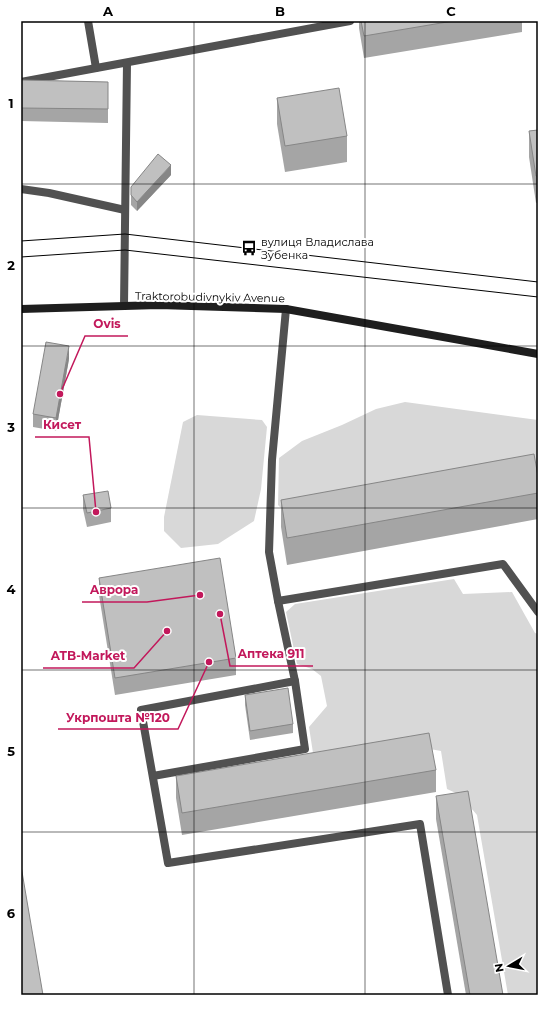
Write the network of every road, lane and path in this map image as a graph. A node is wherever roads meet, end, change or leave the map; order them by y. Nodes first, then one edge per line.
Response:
1 (88, 21) edge
2 (350, 21) edge
3 (127, 63) junction
4 (96, 68) junction
5 (21, 82) edge
6 (21, 189) edge
7 (125, 210) junction
8 (124, 306) junction
9 (286, 309) junction
10 (21, 310) edge
11 (538, 354) edge
12 (278, 600) junction
13 (538, 612) edge
14 (295, 681) junction
15 (152, 776) junction
16 (448, 995) edge

1 - 4 lane
2 - 3 lane
3 - 4 lane
3 - 7 lane
4 - 5 lane
6 - 7 lane
7 - 8 lane
8 - 9 main road, Traktorobudivnykiv Avenue
8 - 10 main road, Traktorobudivnykiv Avenue
9 - 11 main road, Traktorobudivnykiv Avenue
9 - 12 lane
12 - 13 lane
12 - 14 lane
14 - 15 lane
14 - 15 lane
15 - 16 lane

